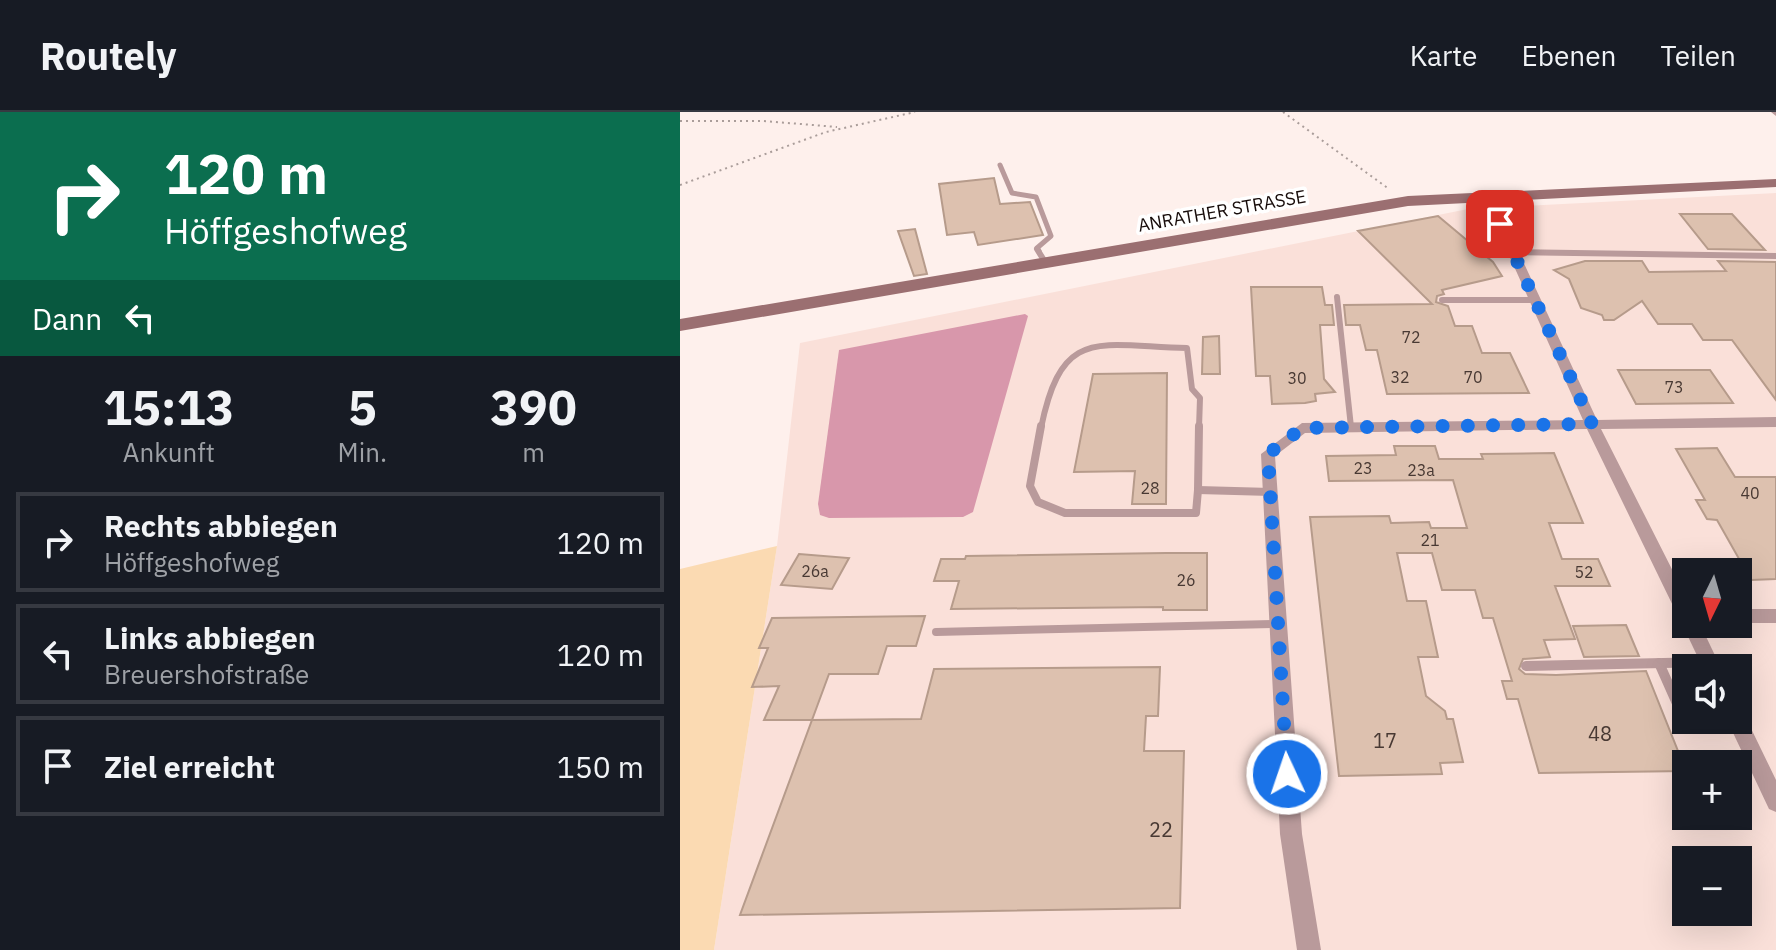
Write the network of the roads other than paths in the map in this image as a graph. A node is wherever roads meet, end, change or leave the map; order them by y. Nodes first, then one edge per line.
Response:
1 (1000, 165) dead end
2 (1776, 183) edge
3 (1487, 195) junction
4 (1513, 252) junction
5 (1776, 256) edge
6 (1045, 262) junction
7 (1337, 297) dead end
8 (1442, 300) dead end
9 (1535, 300) junction
10 (680, 325) edge
11 (1776, 422) edge
12 (1592, 424) junction
13 (1351, 427) junction
14 (1198, 490) junction
15 (1271, 492) junction
16 (1672, 586) edge
17 (1752, 616) edge
18 (1776, 616) edge
19 (1278, 624) junction
20 (936, 632) dead end
21 (1659, 663) junction
22 (1672, 664) edge
23 (1526, 666) dead end
24 (1672, 692) edge
25 (1744, 734) edge
26 (1776, 802) edge
27 (1309, 950) edge

1 - 6 lane
2 - 3 main road, ANRATHER STRASSE
3 - 4 street
3 - 6 main road, ANRATHER STRASSE
4 - 5 lane
4 - 9 street
6 - 10 main road, ANRATHER STRASSE
7 - 13 lane
8 - 9 lane
9 - 12 street
11 - 12 street
12 - 13 street
12 - 16 street
13 - 15 street
14 - 14 lane
14 - 15 lane
15 - 19 street
17 - 18 street
19 - 20 lane
19 - 27 street
21 - 22 lane
21 - 23 lane
21 - 24 lane
25 - 26 street

